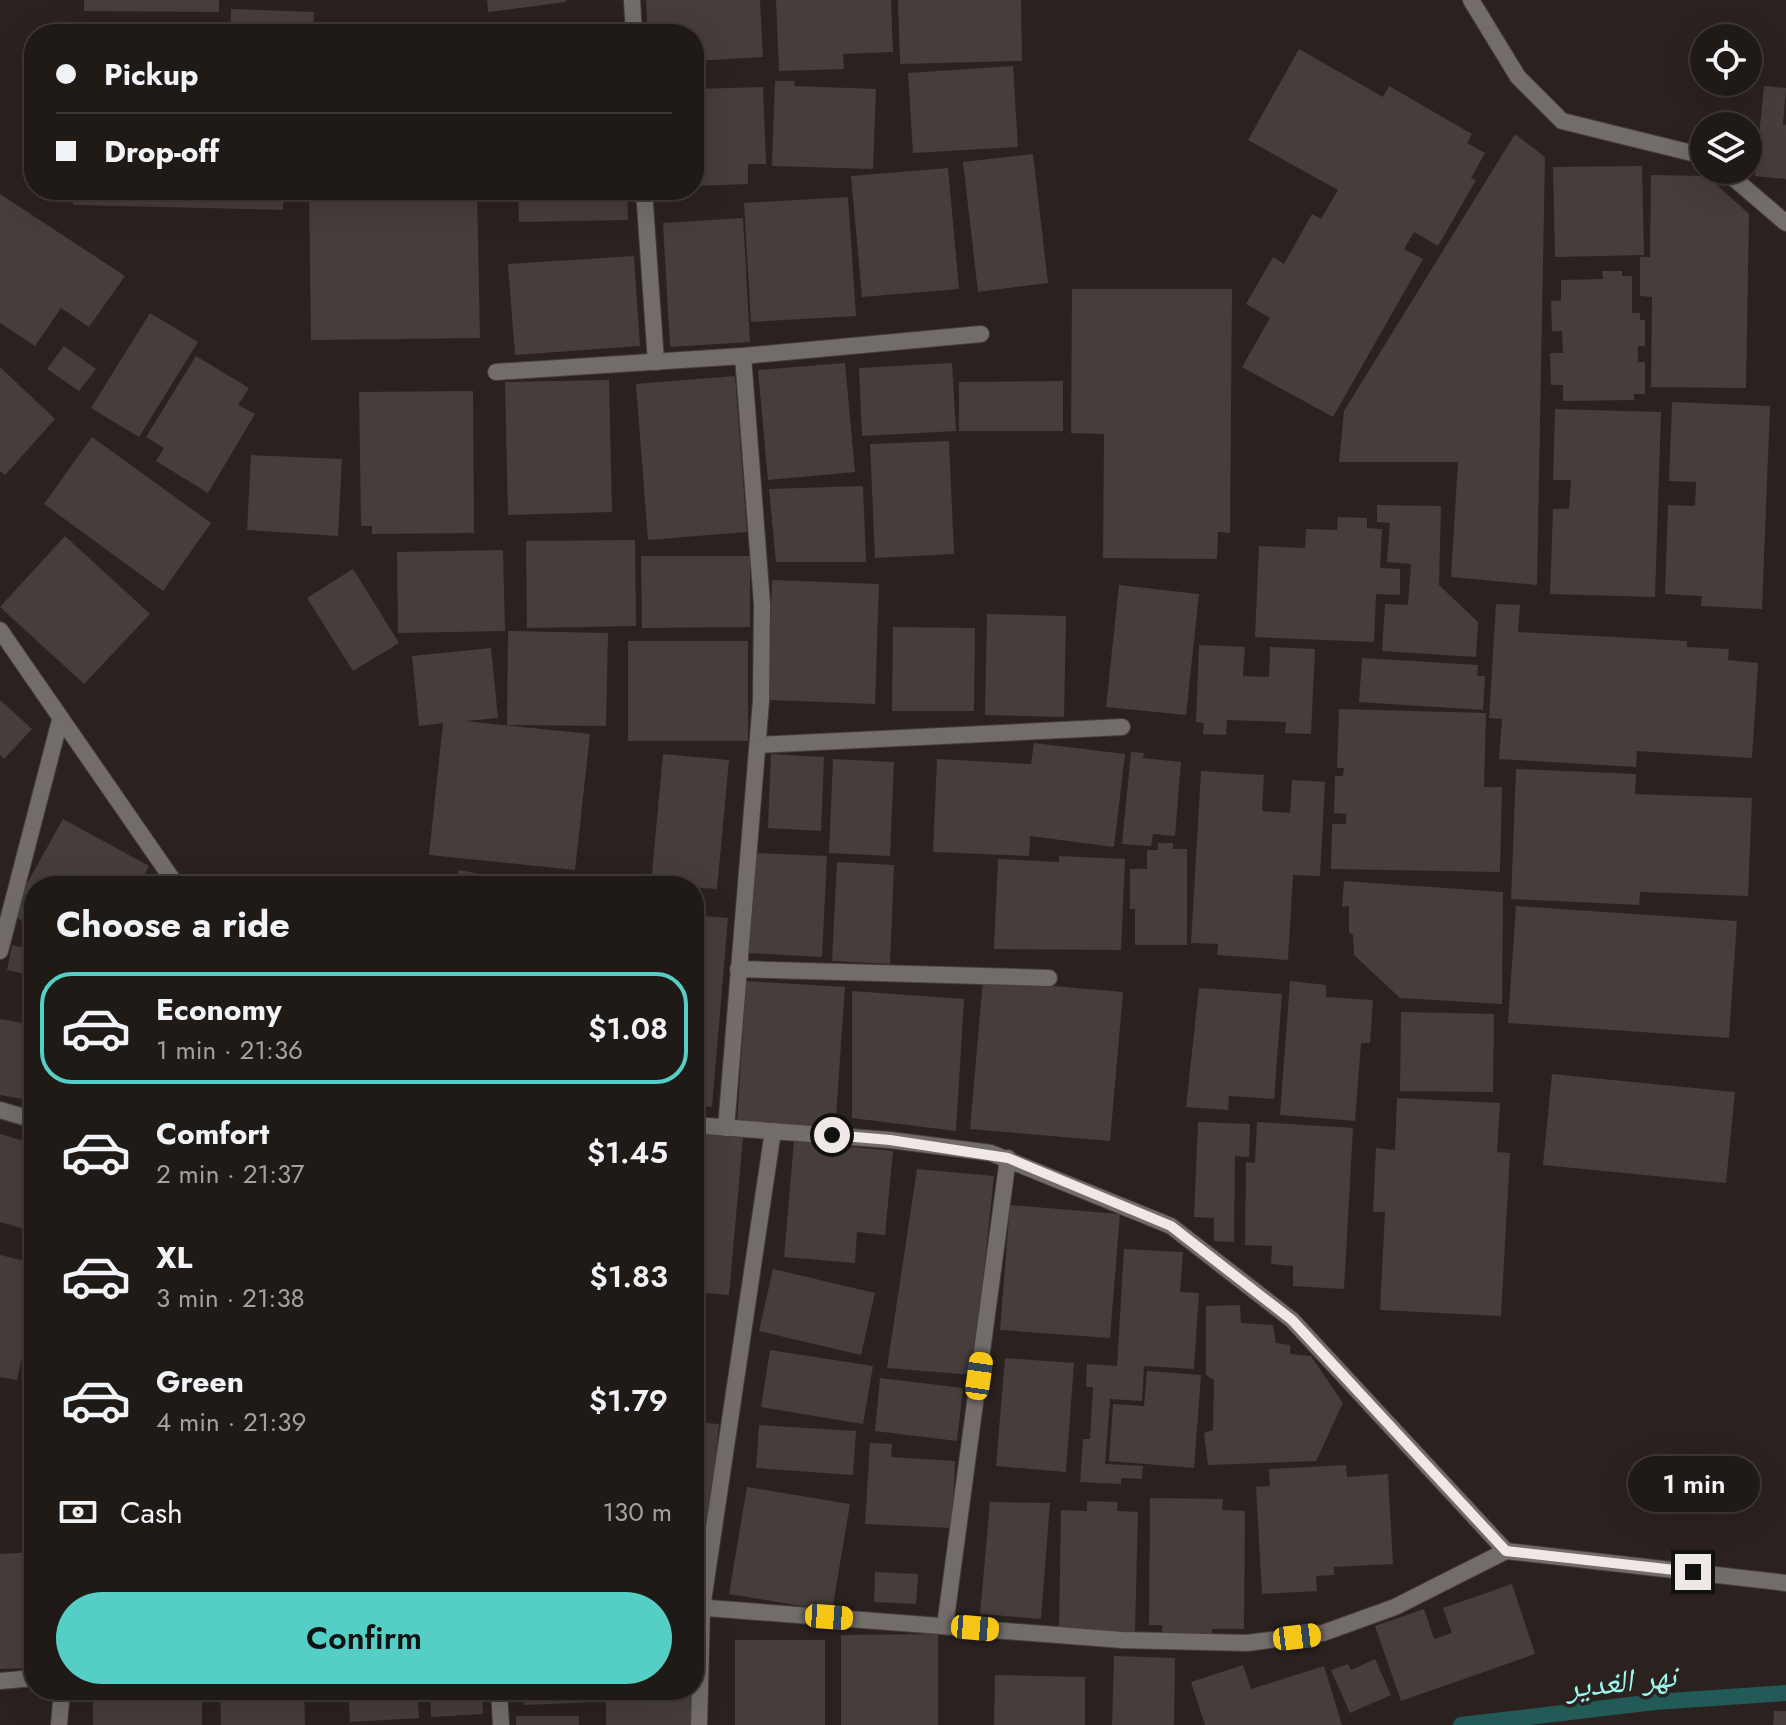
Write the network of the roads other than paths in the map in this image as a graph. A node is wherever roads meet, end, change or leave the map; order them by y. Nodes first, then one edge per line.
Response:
1 (632, 0) edge
2 (1471, 0) edge
3 (633, 24) edge
4 (1690, 153) edge
5 (1740, 184) edge
6 (645, 200) edge
7 (1786, 223) edge
8 (981, 334) dead end
9 (743, 356) junction
10 (656, 362) junction
11 (496, 372) dead end
12 (0, 630) edge
13 (60, 720) junction
14 (1122, 727) dead end
15 (759, 745) junction
16 (170, 876) edge
17 (0, 951) edge
18 (738, 969) junction
19 (1049, 978) dead end
20 (0, 1110) edge
21 (24, 1117) edge
22 (704, 1126) edge
23 (726, 1128) junction
24 (773, 1131) junction
25 (1008, 1158) junction
26 (1506, 1551) junction
27 (704, 1569) edge
28 (1786, 1583) edge
29 (704, 1607) edge
30 (945, 1626) junction
31 (24, 1679) edge
32 (0, 1681) edge
33 (61, 1700) edge
34 (500, 1700) edge
35 (699, 1700) edge
36 (59, 1725) edge
37 (501, 1725) edge
38 (699, 1725) edge

1 - 3 street
2 - 4 street
5 - 7 street
6 - 10 street
8 - 9 street
9 - 10 street
9 - 15 street
10 - 11 street
12 - 13 street
13 - 16 street
13 - 17 street
14 - 15 street
15 - 18 street
18 - 19 street
18 - 23 street
20 - 21 street
22 - 23 street
23 - 24 street
24 - 25 street
24 - 27 street
25 - 26 street
25 - 30 street
26 - 28 street
26 - 30 street
29 - 30 street
31 - 32 street
33 - 36 street
34 - 37 street
35 - 38 street

